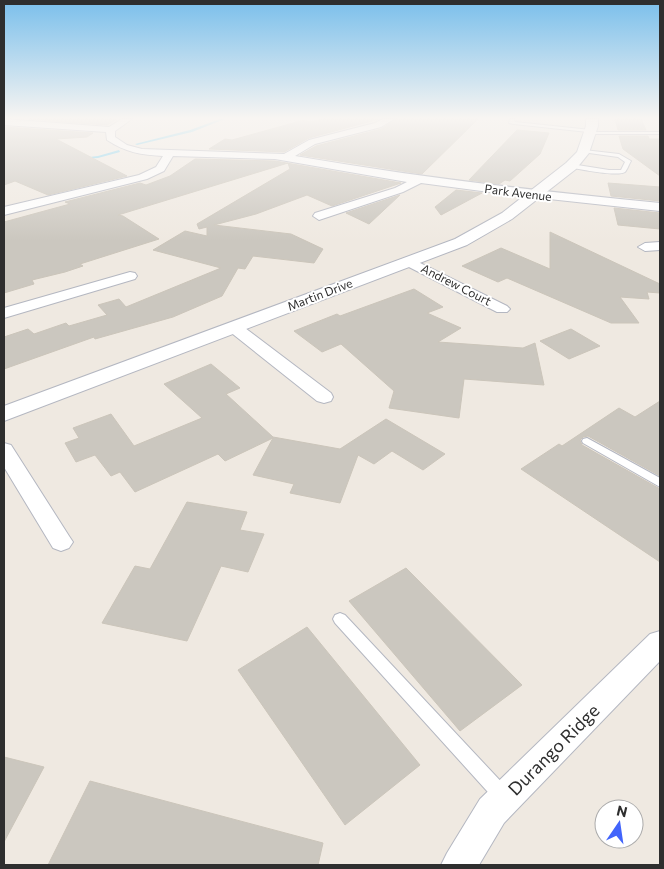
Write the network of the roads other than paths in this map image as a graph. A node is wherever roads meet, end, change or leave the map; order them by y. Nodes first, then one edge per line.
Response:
1 (166, 160) edge
2 (302, 160) edge
3 (577, 160) edge
4 (625, 160) edge
5 (571, 166) junction
6 (419, 180) junction
7 (536, 195) junction
8 (4, 198) edge
9 (660, 207) edge
10 (10, 209) edge
11 (319, 216) dead end
12 (660, 246) edge
13 (645, 247) dead end
14 (410, 262) junction
15 (130, 276) dead end
16 (502, 308) dead end
17 (4, 313) edge
18 (235, 328) junction
19 (324, 397) dead end
20 (4, 414) edge
21 (587, 441) dead end
22 (4, 450) edge
23 (660, 483) edge
24 (61, 542) dead end
25 (340, 619) dead end
26 (660, 643) edge
27 (505, 799) junction
28 (459, 865) edge

1 - 10 street
2 - 6 street, Park Avenue
3 - 5 street, Martin Drive
4 - 5 lane
5 - 7 street, Martin Drive
6 - 7 street, Park Avenue
6 - 11 street
7 - 9 street, Park Avenue
7 - 14 street, Martin Drive
8 - 10 street
12 - 13 street
14 - 16 street, Andrew Court
14 - 18 street, Martin Drive
15 - 17 street
18 - 19 street
18 - 20 street, Martin Drive
21 - 23 lane
22 - 24 street
25 - 27 lane
26 - 27 street, Durango Ridge
27 - 28 street, Durango Ridge

